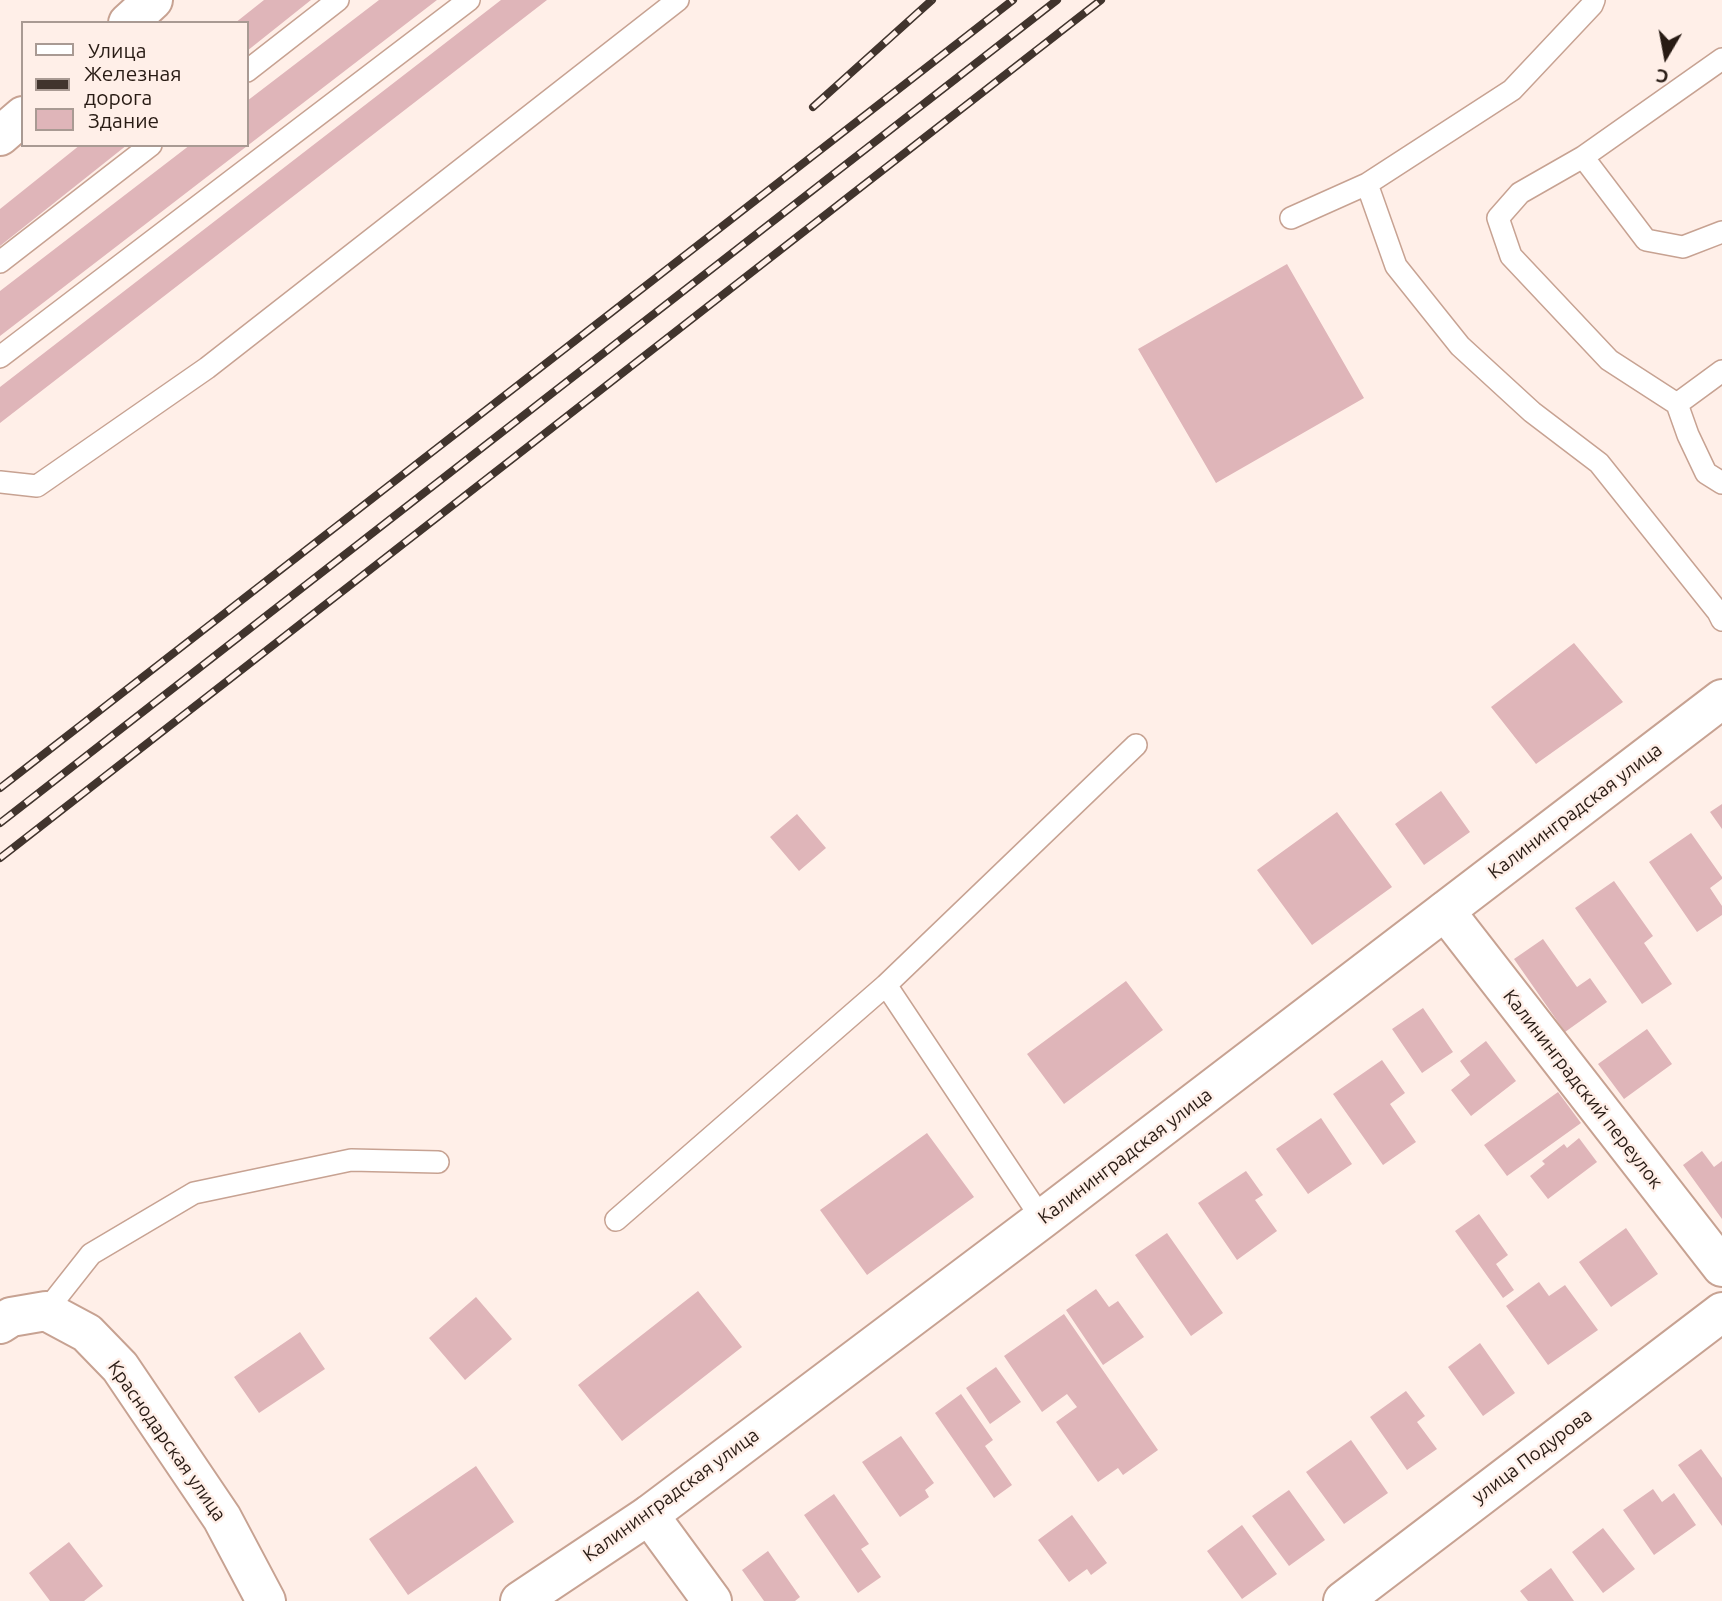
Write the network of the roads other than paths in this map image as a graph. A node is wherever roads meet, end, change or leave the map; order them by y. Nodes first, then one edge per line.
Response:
1 (153, 0) edge
2 (338, 0) edge
3 (469, 0) edge
4 (678, 0) edge
5 (1594, 0) edge
6 (130, 21) edge
7 (1722, 59) edge
8 (248, 70) edge
9 (21, 118) edge
10 (0, 136) edge
11 (148, 147) edge
12 (1583, 158) junction
13 (1367, 184) junction
14 (1291, 218) dead end
15 (1722, 232) edge
16 (0, 262) edge
17 (0, 357) edge
18 (1722, 371) edge
19 (1677, 404) junction
20 (0, 482) edge
21 (1722, 483) edge
22 (1722, 620) edge
23 (1722, 699) edge
24 (1136, 745) dead end
25 (1445, 911) junction
26 (886, 985) junction
27 (438, 1162) dead end
28 (1042, 1219) junction
29 (616, 1220) dead end
30 (1722, 1267) edge
31 (46, 1311) junction
32 (1722, 1312) edge
33 (0, 1324) edge
34 (649, 1515) junction
35 (266, 1601) edge
36 (520, 1601) edge
37 (712, 1601) edge
38 (1343, 1601) edge

1 - 6 street
2 - 8 lane
3 - 17 lane
4 - 20 lane
5 - 13 lane
7 - 12 lane
9 - 10 street
11 - 16 lane
12 - 15 lane
12 - 19 lane
13 - 14 lane
13 - 22 lane
18 - 19 lane
19 - 21 lane
23 - 25 street, Калининградская улица
24 - 26 lane
25 - 28 street, Калининградская улица
25 - 30 street, Калининградский переулок
26 - 28 lane
26 - 29 lane
27 - 31 lane
28 - 34 street, Калининградская улица
31 - 33 street
31 - 35 street, Краснодарская улица
32 - 38 street, улица Подурова
34 - 36 street, Калининградская улица
34 - 37 street

